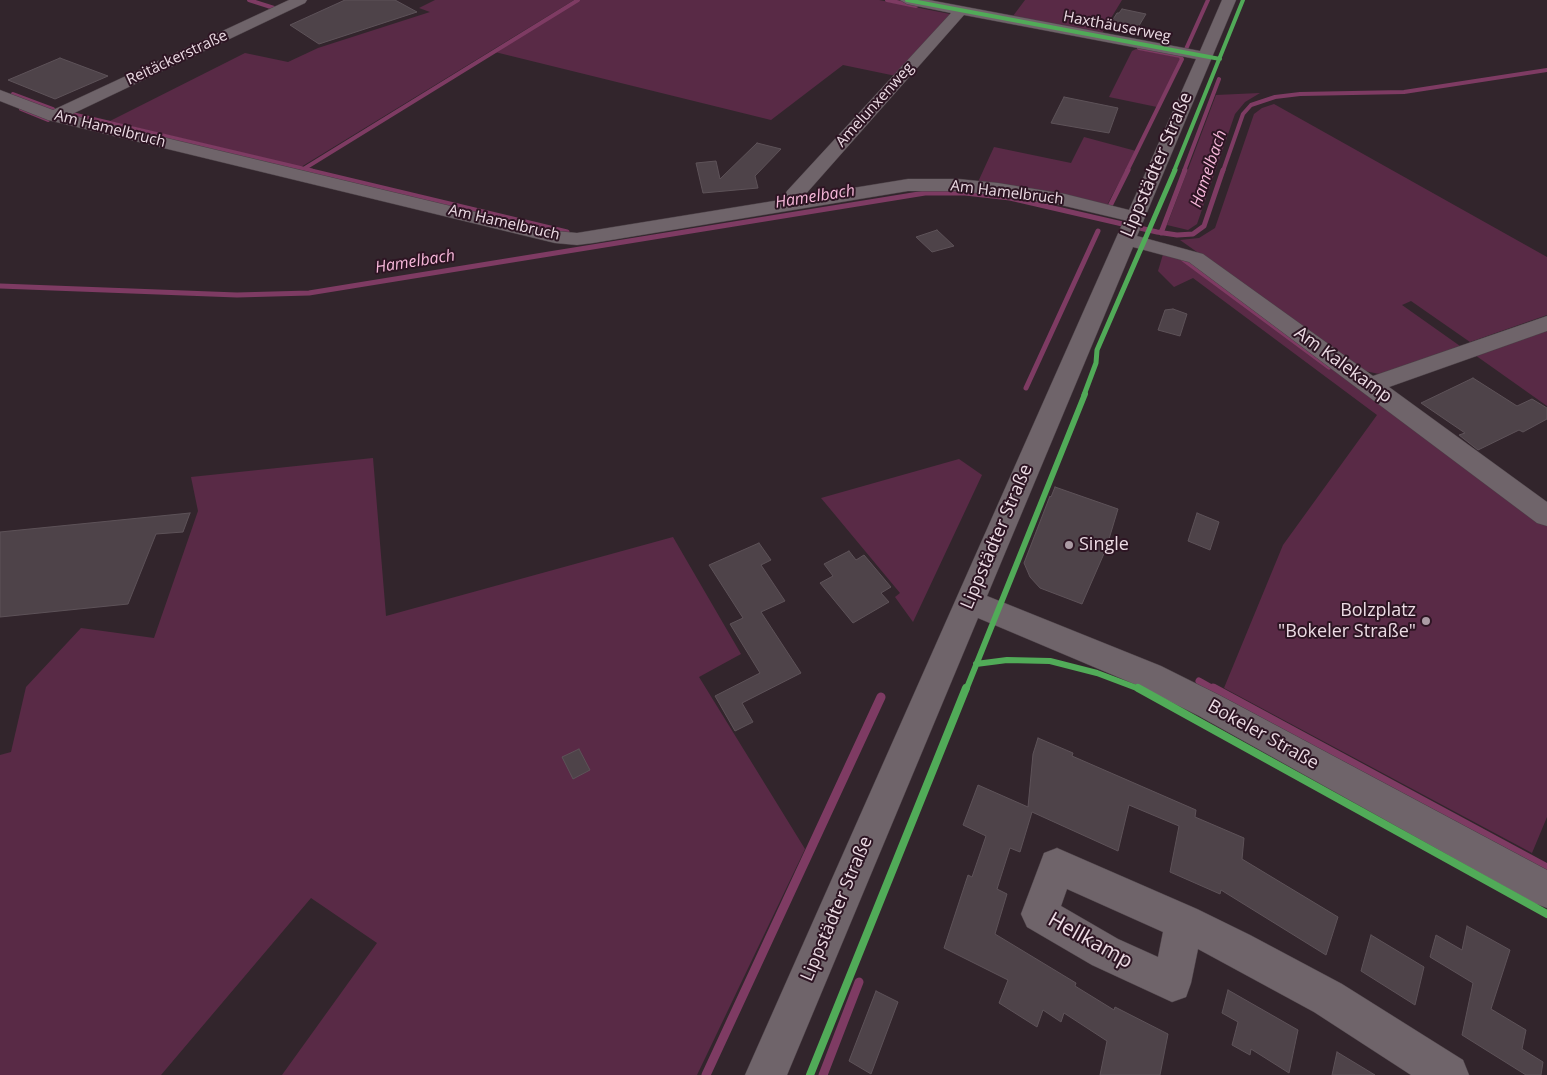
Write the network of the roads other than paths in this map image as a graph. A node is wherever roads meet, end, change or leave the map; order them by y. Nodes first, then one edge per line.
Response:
1 (300, 0) edge
2 (907, 0) edge
3 (1228, 0) edge
4 (961, 10) junction
5 (1204, 56) junction
6 (0, 95) edge
7 (54, 116) junction
8 (796, 202) junction
9 (1131, 227) junction
10 (1547, 323) edge
11 (1371, 385) junction
12 (1547, 516) edge
13 (969, 601) junction
14 (1547, 890) edge
15 (1184, 922) dead end
16 (766, 1075) edge
17 (1448, 1075) edge

1 - 7 street, Reitäckerstraße
2 - 4 street, Haxthäuserweg
3 - 5 street, Lippstädter Straße
4 - 5 street, Haxthäuserweg
4 - 8 street, Amelunxenweg
5 - 9 street, Lippstädter Straße
6 - 7 street, Am Hamelbruch
7 - 8 street, Am Hamelbruch
8 - 9 street, Am Hamelbruch
9 - 11 street, Am Kalekamp
9 - 13 street, Lippstädter Straße
10 - 11 street
11 - 12 street, Am Kalekamp
13 - 14 street, Bokeler Straße
13 - 16 street, Lippstädter Straße
15 - 17 street

